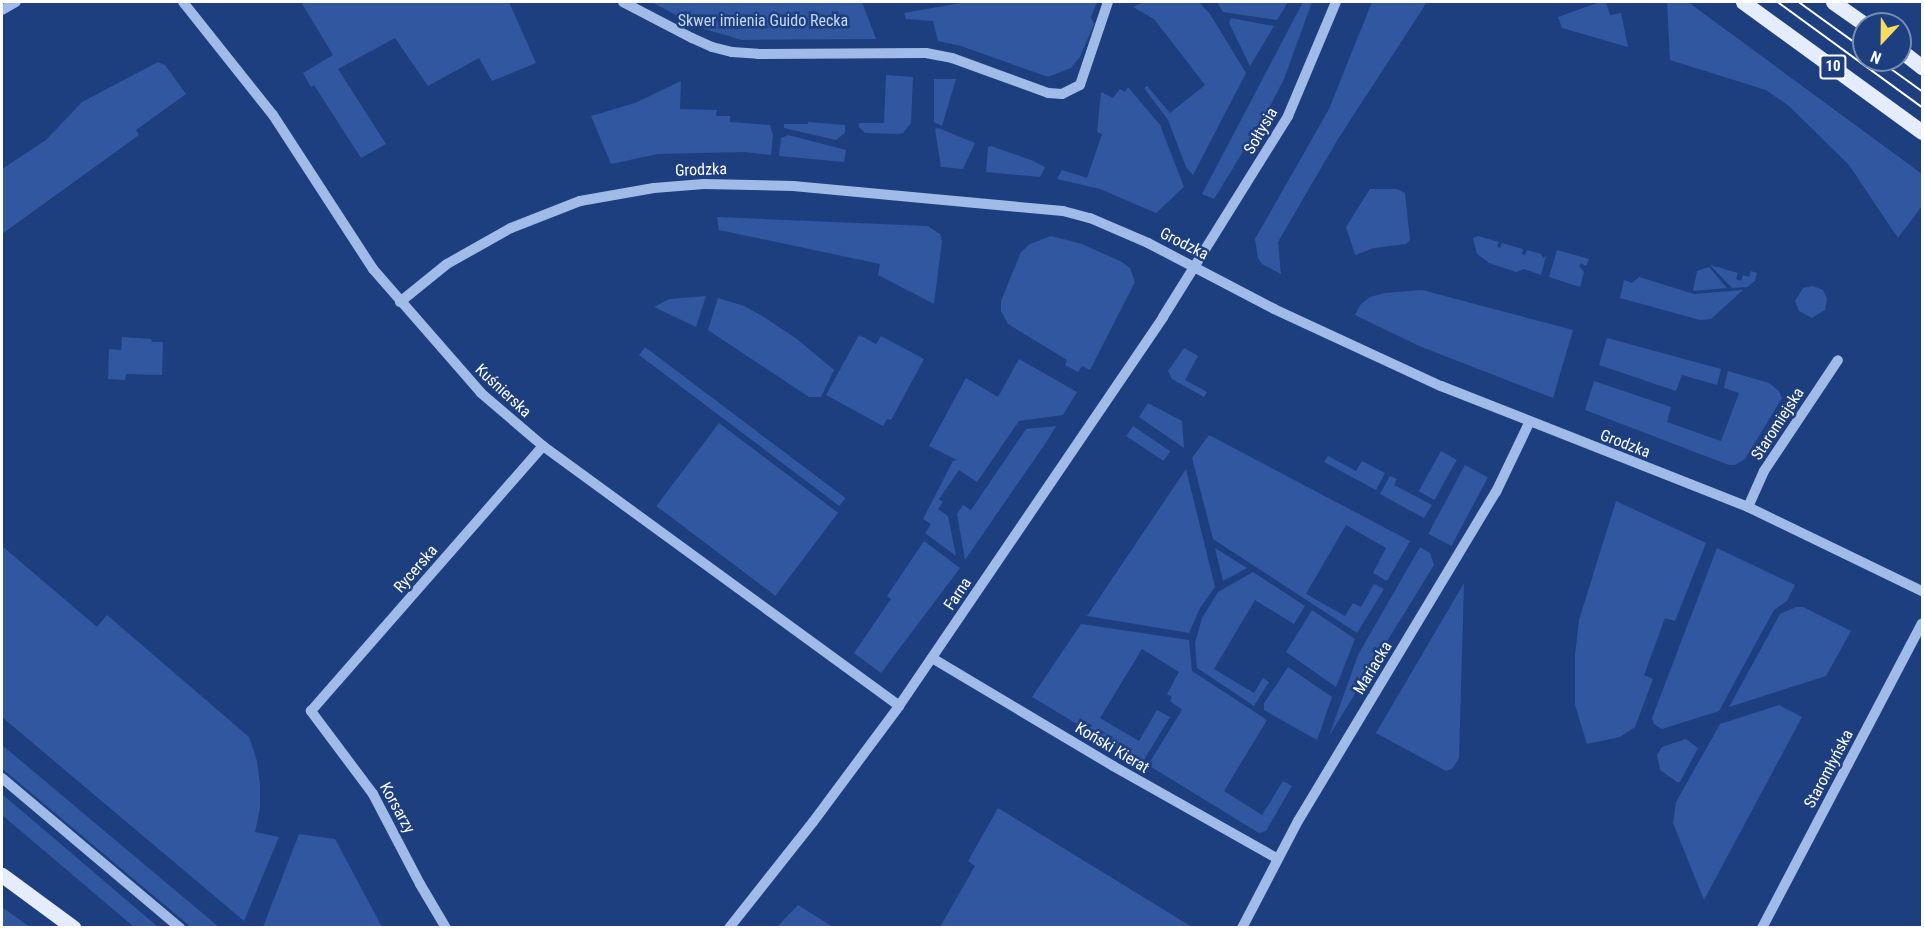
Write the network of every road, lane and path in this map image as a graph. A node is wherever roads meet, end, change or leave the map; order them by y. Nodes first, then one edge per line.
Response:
1 (16, 2) edge
2 (183, 2) edge
3 (623, 2) edge
4 (1108, 2) edge
5 (1336, 2) edge
6 (1743, 2) edge
7 (1833, 2) edge
8 (2, 10) edge
9 (1852, 15) edge
10 (1923, 132) edge
11 (1196, 267) junction
12 (400, 302) junction
13 (1838, 360) dead end
14 (1529, 423) junction
15 (543, 446) junction
16 (1748, 507) junction
17 (1923, 591) edge
18 (1923, 623) edge
19 (932, 658) junction
20 (899, 706) junction
21 (311, 711) joint
22 (2, 778) edge
23 (1278, 859) junction
24 (2, 875) edge
25 (1762, 926) edge
26 (74, 927) edge
27 (180, 927) edge
28 (446, 927) edge
29 (729, 927) edge
30 (1242, 927) edge

1 - 8 street
2 - 12 street, Kuśnierska
3 - 4 street
5 - 11 street, Sołtysia
6 - 10 main road, 10
7 - 9 main road
11 - 12 street, Grodzka
11 - 14 street, Grodzka
11 - 19 street, Farna
12 - 15 street, Kuśnierska
13 - 16 street, Staromiejska
14 - 16 street, Grodzka
14 - 23 street, Mariacka
15 - 20 street, Kuśnierska
15 - 21 street, Rycerska
16 - 17 street, Grodzka
18 - 25 street, Staromłyńska
19 - 20 street, Farna
19 - 23 street, Koński Kierat
20 - 29 street, Farna
21 - 28 street, Korsarzy
22 - 27 street
23 - 30 street, Mariacka
24 - 26 main road

